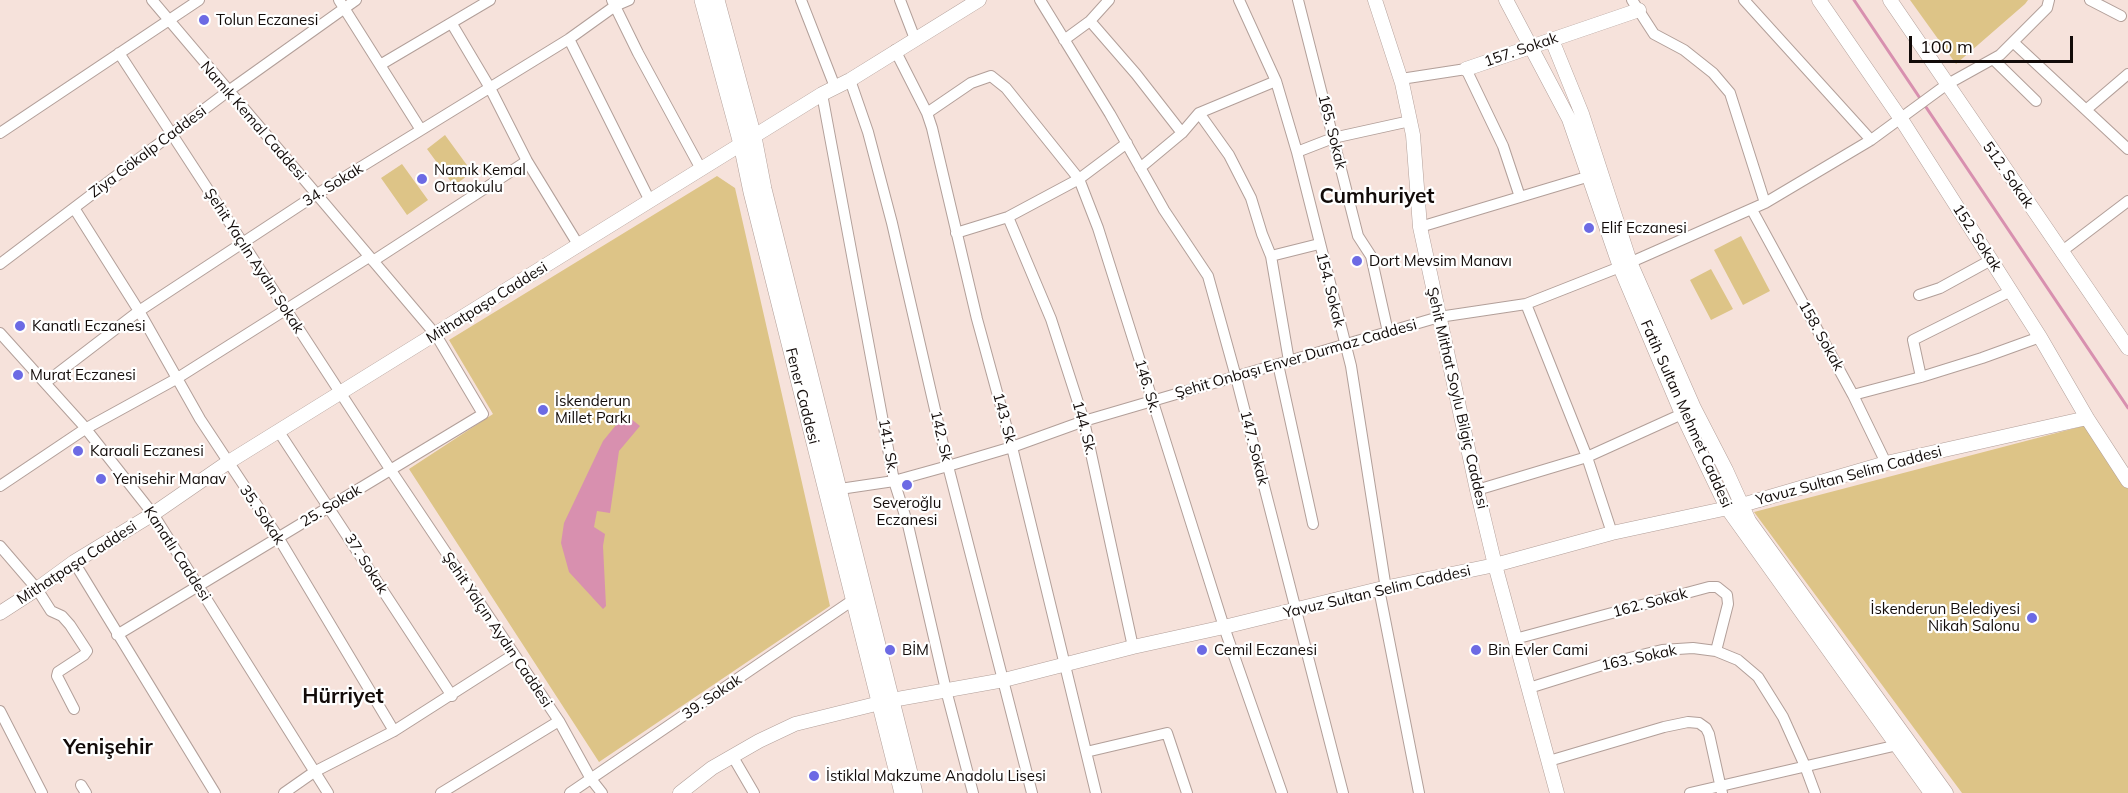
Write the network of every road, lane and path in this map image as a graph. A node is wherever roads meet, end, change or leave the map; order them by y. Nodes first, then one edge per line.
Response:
1 (152, 0) edge
2 (199, 0) edge
3 (356, 0) edge
4 (490, 0) edge
5 (629, 0) edge
6 (702, 0) edge
7 (717, 0) edge
8 (801, 0) edge
9 (900, 0) edge
10 (978, 0) edge
11 (1040, 0) edge
12 (1109, 0) edge
13 (1239, 0) edge
14 (1298, 0) edge
15 (1375, 0) edge
16 (1506, 0) edge
17 (1744, 0) edge
18 (1819, 0) edge
19 (1890, 0) edge
20 (2049, 0) edge
21 (2090, 0) edge
22 (613, 3) edge
23 (341, 4) edge
24 (1636, 5) edge
25 (2121, 16) dead end
26 (168, 20) junction
27 (1090, 21) junction
28 (452, 24) junction
29 (569, 39) junction
30 (915, 39) junction
31 (1064, 40) junction
32 (1552, 40) junction
33 (2013, 42) junction
34 (1531, 46) junction
35 (895, 50) junction
36 (119, 53) junction
37 (1993, 59) junction
38 (380, 65) junction
39 (1466, 69) junction
40 (2128, 74) edge
41 (1401, 79) junction
42 (850, 80) junction
43 (1276, 81) junction
44 (1946, 85) junction
45 (835, 87) junction
46 (490, 88) junction
47 (227, 92) junction
48 (822, 94) junction
49 (2036, 101) dead end
50 (2087, 108) junction
51 (927, 113) junction
52 (1199, 113) junction
53 (1569, 119) junction
54 (1900, 119) junction
55 (1410, 121) junction
56 (421, 130) junction
57 (0, 132) edge
58 (1182, 133) junction
59 (171, 135) junction
60 (1589, 135) junction
61 (1333, 138) junction
62 (747, 140) junction
63 (1871, 140) junction
64 (1126, 143) junction
65 (2128, 149) edge
66 (1297, 152) junction
67 (527, 161) junction
68 (1140, 168) junction
69 (701, 169) junction
70 (1590, 177) junction
71 (1079, 179) junction
72 (317, 194) junction
73 (1520, 197) junction
74 (650, 201) junction
75 (2128, 201) edge
76 (1765, 203) junction
77 (74, 208) junction
78 (1752, 210) junction
79 (1008, 217) junction
80 (1420, 227) junction
81 (956, 233) junction
82 (242, 244) junction
83 (1319, 244) junction
84 (579, 246) junction
85 (2061, 252) junction
86 (1271, 256) junction
87 (371, 259) junction
88 (1991, 260) junction
89 (0, 264) edge
90 (1625, 265) junction
91 (2011, 291) junction
92 (1919, 295) dead end
93 (1526, 304) junction
94 (285, 310) junction
95 (139, 311) junction
96 (1439, 317) junction
97 (1388, 332) junction
98 (0, 333) edge
99 (436, 335) junction
100 (2040, 336) junction
101 (1345, 345) junction
102 (2128, 347) edge
103 (1283, 362) junction
104 (1236, 377) junction
105 (1921, 377) junction
106 (176, 379) junction
107 (45, 383) junction
108 (341, 394) junction
109 (1853, 395) junction
110 (1151, 401) junction
111 (483, 414) joint
112 (1682, 414) junction
113 (2087, 418) junction
114 (1084, 420) junction
115 (85, 429) junction
116 (279, 432) junction
117 (1012, 447) junction
118 (1587, 457) junction
119 (227, 463) junction
120 (1886, 464) junction
121 (948, 466) junction
122 (390, 469) junction
123 (894, 480) junction
124 (2128, 481) edge
125 (0, 486) edge
126 (840, 489) junction
127 (1477, 490) junction
128 (1742, 505) junction
129 (330, 508) junction
130 (1727, 508) junction
131 (153, 514) junction
132 (1313, 524) dead end
133 (1612, 533) junction
134 (278, 537) junction
135 (0, 546) edge
136 (74, 562) junction
137 (1495, 565) junction
138 (198, 584) junction
139 (1382, 589) junction
140 (38, 590) junction
141 (853, 600) junction
142 (1295, 610) junction
143 (0, 613) edge
144 (1224, 627) junction
145 (117, 635) junction
146 (1515, 639) junction
147 (1133, 647) junction
148 (1716, 651) junction
149 (513, 655) junction
150 (1065, 665) junction
151 (1004, 680) junction
152 (1529, 688) junction
153 (946, 690) junction
154 (452, 696) junction
155 (886, 701) junction
156 (74, 709) dead end
157 (0, 711) edge
158 (559, 721) junction
159 (394, 731) junction
160 (5, 732) edge
161 (1902, 744) junction
162 (1086, 752) junction
163 (732, 757) junction
164 (1549, 761) junction
165 (1805, 766) junction
166 (314, 772) junction
167 (591, 779) junction
168 (1721, 789) edge
169 (683, 792) edge
170 (42, 793) edge
171 (215, 793) edge
172 (284, 793) edge
173 (328, 793) edge
174 (441, 793) edge
175 (570, 793) edge
176 (602, 793) edge
177 (754, 793) edge
178 (902, 793) edge
179 (915, 793) edge
180 (972, 793) edge
181 (1032, 793) edge
182 (1096, 793) edge
183 (1188, 793) edge
184 (1282, 793) edge
185 (1343, 793) edge
186 (1419, 793) edge
187 (1557, 793) edge
188 (1690, 793) edge
189 (1815, 793) edge
190 (1931, 793) edge
191 (1946, 793) edge

1 - 26 street, Namık Kemal Caddesi
2 - 26 street
3 - 23 street, Ziya Gökalp Caddesi
4 - 28 street
5 - 22 street, 34. Sokak
6 - 62 main road, Fener Caddesi
7 - 62 main road, Fener Caddesi
8 - 45 street
9 - 30 street
10 - 30 street, Mithatpaşa Caddesi
11 - 31 street, 147. Sokak
12 - 27 street
13 - 43 street, 154. Sokak
14 - 61 street, 165. Sokak
15 - 41 street, Şehit Mithat Soylu Bilgiç Caddesi
16 - 34 street, Fatih Sultan Mehmet Caddesi
17 - 63 street
18 - 54 street, 152. Sokak
19 - 44 street, 512. Sokak
20 - 33 street, Şehit Onbaşı Enver Durmaz Caddesi
21 - 25 street
22 - 29 street, 34. Sokak
22 - 69 street
23 - 38 street
23 - 47 street, Ziya Gökalp Caddesi
24 - 32 street, 157. Sokak
24 - 76 street
26 - 36 street
26 - 47 street, Namık Kemal Caddesi
27 - 31 street
27 - 58 street
28 - 38 street
28 - 46 street
29 - 46 street, 34. Sokak
29 - 74 street
30 - 35 street, Mithatpaşa Caddesi
31 - 64 street, 147. Sokak
32 - 34 street, 157. Sokak
32 - 60 street, Fatih Sultan Mehmet Caddesi
33 - 37 street, Şehit Onbaşı Enver Durmaz Caddesi
33 - 50 street
34 - 39 street, 157. Sokak
34 - 53 street, Fatih Sultan Mehmet Caddesi
35 - 42 street, Mithatpaşa Caddesi
35 - 51 street, 143. Sk
36 - 57 street
36 - 59 street, Şehit Yaçıln Aydın Sokak
37 - 44 street, Şehit Onbaşı Enver Durmaz Caddesi
37 - 49 street
38 - 56 street
39 - 41 street, 157. Sokak
39 - 73 street
40 - 50 street
41 - 55 street, Şehit Mithat Soylu Bilgiç Caddesi
42 - 45 street, Mithatpaşa Caddesi
42 - 121 street, 142. Sk
43 - 52 street
43 - 66 street, 154. Sokak
44 - 54 street, Şehit Onbaşı Enver Durmaz Caddesi
44 - 85 street, 512. Sokak
45 - 48 street, Mithatpaşa Caddesi
46 - 56 street, 34. Sokak
46 - 67 street
47 - 59 street, Ziya Gökalp Caddesi
47 - 72 street, Namık Kemal Caddesi
48 - 62 street, Mithatpaşa Caddesi
48 - 123 street, 141. Sk.
50 - 65 street
51 - 71 street, 146. Sk.
51 - 81 street, 143. Sk
52 - 58 street
52 - 86 street
53 - 60 street
53 - 70 street, Fatih Sultan Mehmet Caddesi
54 - 63 street, Şehit Onbaşı Enver Durmaz Caddesi
54 - 88 street, 152. Sokak
55 - 61 street
55 - 80 street, Şehit Mithat Soylu Bilgiç Caddesi
56 - 72 street, 34. Sokak
58 - 68 street
59 - 77 street, Ziya Gökalp Caddesi
59 - 82 street, Şehit Yaçıln Aydın Sokak
60 - 90 street, Fatih Sultan Mehmet Caddesi
61 - 66 street
61 - 97 street, 165. Sokak
62 - 69 street, Mithatpaşa Caddesi
62 - 126 main road, Fener Caddesi
62 - 141 main road, Fener Caddesi
63 - 76 street, Şehit Onbaşı Enver Durmaz Caddesi
64 - 68 street, 147. Sokak
64 - 71 street
66 - 83 street, 154. Sokak
67 - 84 street
67 - 87 street
68 - 104 street, 147. Sokak
69 - 74 street, Mithatpaşa Caddesi
70 - 73 street
70 - 90 street, Fatih Sultan Mehmet Caddesi
71 - 79 street
71 - 110 street, 146. Sk.
72 - 82 street, 34. Sokak
72 - 87 street, Namık Kemal Caddesi
73 - 80 street
74 - 84 street, Mithatpaşa Caddesi
75 - 85 street
76 - 78 street, Şehit Onbaşı Enver Durmaz Caddesi
77 - 89 street, Ziya Gökalp Caddesi
77 - 95 street, 35. Sokak
78 - 90 street, Şehit Onbaşı Enver Durmaz Caddesi
78 - 109 street, 158. Sokak
79 - 81 street
79 - 114 street, 144. Sk.
80 - 96 street, Şehit Mithat Soylu Bilgiç Caddesi
81 - 117 street, 143. Sk
82 - 94 street, Şehit Yaçıln Aydın Sokak
82 - 95 street, 34. Sokak
83 - 86 street
83 - 101 street, 154. Sokak
84 - 99 street, Mithatpaşa Caddesi
85 - 102 street, 512. Sokak
86 - 103 street
87 - 94 street
87 - 99 street, Namık Kemal Caddesi
88 - 91 street, 152. Sokak
88 - 92 street
90 - 93 street, Şehit Onbaşı Enver Durmaz Caddesi
90 - 112 street, Fatih Sultan Mehmet Caddesi
90 - 128 street, Fatih Sultan Mehmet Caddesi
91 - 100 street, 152. Sokak
91 - 105 street
93 - 96 street, Şehit Onbaşı Enver Durmaz Caddesi
93 - 118 street
94 - 106 street
94 - 108 street, Şehit Yaçıln Aydın Sokak
95 - 106 street, 35. Sokak
95 - 107 street, 34. Sokak
96 - 97 street, Şehit Onbaşı Enver Durmaz Caddesi
96 - 127 street, Şehit Mithat Soylu Bilgiç Caddesi
97 - 101 street, Şehit Onbaşı Enver Durmaz Caddesi
98 - 107 street, Kanatlı Caddesi
99 - 108 street, Mithatpaşa Caddesi
99 - 111 street, Namık Kemal Caddesi
100 - 105 street
100 - 113 street, 152. Sokak
101 - 103 street, Şehit Onbaşı Enver Durmaz Caddesi
101 - 139 street, 154. Sokak
103 - 104 street, Şehit Onbaşı Enver Durmaz Caddesi
103 - 132 street
104 - 110 street, Şehit Onbaşı Enver Durmaz Caddesi
104 - 142 street, 147. Sokak
105 - 109 street
106 - 115 street
106 - 119 street, 35. Sokak
107 - 115 street, Kanatlı Caddesi
108 - 116 street, Mithatpaşa Caddesi
108 - 122 street, Şehit Yaçıln Aydın Sokak
109 - 120 street, 158. Sokak
110 - 114 street, Şehit Onbaşı Enver Durmaz Caddesi
110 - 144 street, 146. Sk.
111 - 122 street, 25. Sokak
112 - 118 street
112 - 130 street, Fatih Sultan Mehmet Caddesi
113 - 120 street, Yavuz Sultan Selim Caddesi
113 - 124 street, 152. Sokak
114 - 117 street, Şehit Onbaşı Enver Durmaz Caddesi
114 - 147 street, 144. Sk.
115 - 125 street
115 - 131 street, Kanatlı Caddesi
116 - 119 street, Mithatpaşa Caddesi
116 - 129 street, 37. Sokak
117 - 121 street, Şehit Onbaşı Enver Durmaz Caddesi
117 - 150 street, 143. Sk
118 - 127 street
118 - 133 street
119 - 131 street, Mithatpaşa Caddesi
119 - 134 street, 35. Sokak
120 - 128 street, Yavuz Sultan Selim Caddesi
121 - 123 street, Şehit Onbaşı Enver Durmaz Caddesi
121 - 151 street, 142. Sk
122 - 129 street, 25. Sokak
122 - 149 street, Şehit Yalçın Aydın Caddesi
123 - 126 street, Şehit Onbaşı Enver Durmaz Caddesi
123 - 153 street, 141. Sk.
126 - 155 main road, Fener Caddesi
127 - 137 street, Şehit Mithat Soylu Bilgiç Caddesi
128 - 130 street, Yavuz Sultan Selim Caddesi
128 - 161 street, Fatih Sultan Mehmet Caddesi
129 - 134 street, 25. Sokak
129 - 154 street, 37. Sokak
130 - 133 street, Yavuz Sultan Selim Caddesi
130 - 161 street, Fatih Sultan Mehmet Caddesi
131 - 136 street, Mithatpaşa Caddesi
131 - 138 street, Kanatlı Caddesi
133 - 137 street, Yavuz Sultan Selim Caddesi
134 - 138 street, 25. Sokak
134 - 159 street, 35. Sokak
135 - 140 street
136 - 140 street, Mithatpaşa Caddesi
136 - 145 street
137 - 139 street, Yavuz Sultan Selim Caddesi
137 - 146 street, Şehit Mithat Soylu Bilgiç Caddesi
138 - 145 street, 25. Sokak
138 - 166 street, Kanatlı Caddesi
139 - 142 street, Yavuz Sultan Selim Caddesi
139 - 186 street, 154. Sokak
140 - 143 street, Mithatpaşa Caddesi
140 - 156 street
141 - 155 main road, Fener Caddesi
141 - 167 street, 39. Sokak
142 - 144 street, Yavuz Sultan Selim Caddesi
142 - 185 street, 147. Sokak
144 - 147 street, Yavuz Sultan Selim Caddesi
144 - 184 street, 146. Sk.
145 - 171 street
146 - 148 street, 162. Sokak
146 - 152 street, Şehit Mithat Soylu Bilgiç Caddesi
147 - 150 street, Yavuz Sultan Selim Caddesi
148 - 152 street, 163. Sokak
148 - 165 street, 163. Sokak
149 - 154 street
149 - 158 street, Şehit Yalçın Aydın Caddesi
150 - 151 street, Yavuz Sultan Selim Caddesi
150 - 162 street, 143. Sk
151 - 153 street, Yavuz Sultan Selim Caddesi
151 - 181 street, 142. Sk
152 - 164 street, Şehit Mithat Soylu Bilgiç Caddesi
153 - 155 street, Yavuz Sultan Selim Caddesi
153 - 180 street, 141. Sk.
154 - 159 street
155 - 163 street, Yavuz Sultan Selim Caddesi
155 - 178 main road, Fener Caddesi
155 - 179 main road, Fener Caddesi
157 - 160 street
158 - 167 street, Şehit Yalçın Aydın Caddesi
158 - 174 street
159 - 166 street
160 - 170 street
161 - 165 street
161 - 190 street, Fatih Sultan Mehmet Caddesi
161 - 191 street, Fatih Sultan Mehmet Caddesi
162 - 182 street, 143. Sk
162 - 183 street
163 - 169 street, Yavuz Sultan Selim Caddesi
163 - 177 street
164 - 168 street
164 - 187 street, Şehit Mithat Soylu Bilgiç Caddesi
165 - 168 street
165 - 189 street, 163. Sokak
166 - 172 street
166 - 173 street, Kanatlı Caddesi
167 - 175 street, 39. Sokak
167 - 176 street, Şehit Yalçın Aydın Caddesi
168 - 188 street

